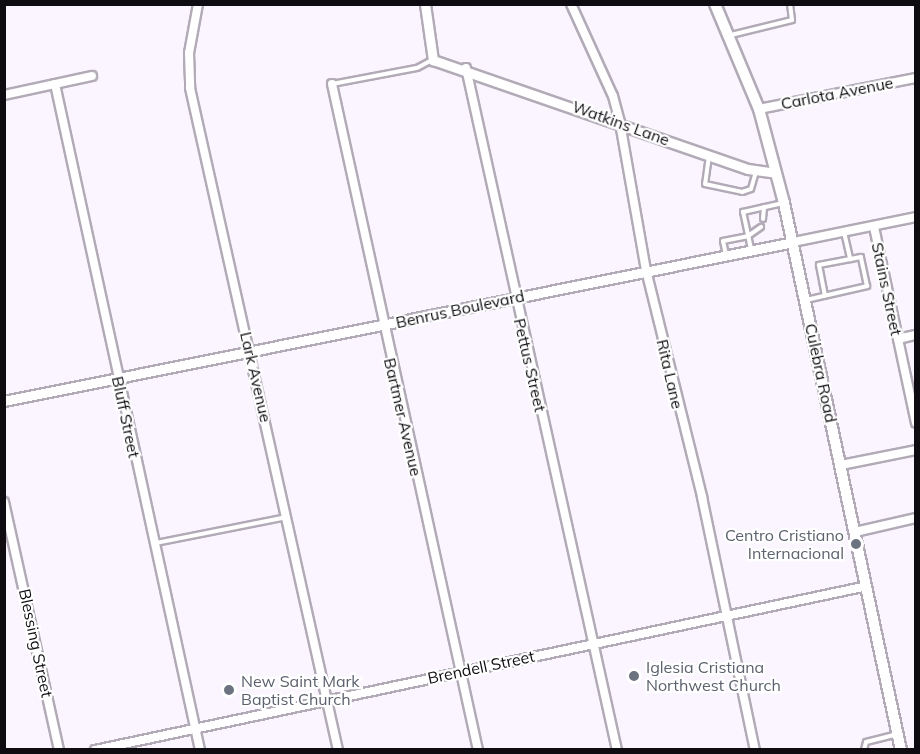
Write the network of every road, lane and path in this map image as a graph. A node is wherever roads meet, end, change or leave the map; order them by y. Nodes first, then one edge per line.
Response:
1 (198, 4) edge
2 (425, 4) edge
3 (571, 4) edge
4 (715, 4) edge
5 (790, 4) edge
6 (730, 35) junction
7 (433, 60) junction
8 (466, 68) junction
9 (92, 76) dead end
10 (915, 78) edge
11 (55, 84) junction
12 (332, 84) joint
13 (4, 95) edge
14 (759, 109) junction
15 (620, 123) junction
16 (709, 155) junction
17 (756, 171) junction
18 (776, 173) junction
19 (784, 203) junction
20 (764, 207) junction
21 (915, 217) edge
22 (763, 219) dead end
23 (874, 226) junction
24 (761, 227) dead end
25 (844, 231) junction
26 (748, 236) junction
27 (793, 242) junction
28 (751, 250) junction
29 (726, 255) junction
30 (847, 261) junction
31 (646, 270) junction
32 (851, 282) dead end
33 (839, 285) dead end
34 (852, 290) junction
35 (840, 292) junction
36 (825, 295) junction
37 (515, 296) junction
38 (805, 300) junction
39 (382, 326) junction
40 (915, 335) edge
41 (898, 339) junction
42 (250, 353) junction
43 (118, 380) junction
44 (4, 401) edge
45 (915, 423) edge
46 (915, 450) edge
47 (841, 465) junction
48 (4, 501) edge
49 (287, 517) junction
50 (915, 518) edge
51 (855, 532) junction
52 (154, 543) junction
53 (867, 586) junction
54 (728, 615) junction
55 (594, 643) junction
56 (459, 671) junction
57 (327, 700) junction
58 (196, 728) junction
59 (898, 734) junction
60 (59, 750) edge
61 (95, 750) edge
62 (200, 750) edge
63 (338, 750) edge
64 (478, 750) edge
65 (617, 750) edge
66 (755, 750) edge
67 (864, 750) edge
68 (901, 750) edge

1 - 42 street, Lark Avenue
2 - 7 street
3 - 15 street, Rita Lane
4 - 6 main road, Culebra Road
5 - 6 lane
6 - 14 main road, Culebra Road
7 - 8 street
7 - 12 lane
8 - 15 street, Watkins Lane
8 - 37 street, Pettus Street
9 - 11 street
10 - 14 street, Carlota Avenue
11 - 13 street
11 - 43 street, Bluff Street
12 - 39 street, Bartmer Avenue
14 - 18 main road, Culebra Road
15 - 16 street, Watkins Lane
15 - 31 street, Rita Lane
16 - 17 street, Watkins Lane
16 - 17 lane
17 - 18 street, Watkins Lane
18 - 19 main road, Culebra Road
19 - 20 lane
19 - 27 main road, Culebra Road
20 - 22 lane
20 - 26 lane
21 - 23 street, Benrus Boulevard
23 - 25 street, Benrus Boulevard
23 - 41 street, Stains Street
24 - 26 lane
25 - 27 street, Benrus Boulevard
25 - 30 lane
26 - 28 lane
26 - 29 lane
27 - 28 street, Benrus Boulevard
27 - 38 main road, Culebra Road
28 - 29 street, Benrus Boulevard
29 - 31 street, Benrus Boulevard
30 - 34 lane
30 - 36 lane
31 - 37 street, Benrus Boulevard
31 - 54 street, Rita Lane
32 - 34 lane
33 - 35 lane
34 - 35 lane
35 - 36 lane
36 - 38 lane
37 - 39 street, Benrus Boulevard
37 - 55 street, Pettus Street
38 - 47 main road, Culebra Road
39 - 42 street, Benrus Boulevard
39 - 56 street, Bartmer Avenue
40 - 41 street
41 - 45 street, Stains Street
42 - 43 street, Benrus Boulevard
42 - 49 street, Lark Avenue
43 - 44 street, Benrus Boulevard
43 - 52 street, Bluff Street
46 - 47 street
47 - 51 main road, Culebra Road
48 - 60 street, Blessing Street
49 - 52 lane
49 - 57 street, Lark Avenue
50 - 51 street
51 - 53 main road, Culebra Road
52 - 58 street, Bluff Street
53 - 54 street, Brendell Street
53 - 59 main road, Culebra Road
54 - 55 street, Brendell Street
54 - 66 street, Rita Lane
55 - 56 street, Brendell Street
55 - 65 street, Pettus Street
56 - 57 street, Brendell Street
56 - 64 street, Bartmer Avenue
57 - 58 street, Brendell Street
57 - 63 street, Lark Avenue
58 - 61 street, Brendell Street
58 - 62 street, Bluff Street
59 - 67 lane
59 - 68 main road, Culebra Road

